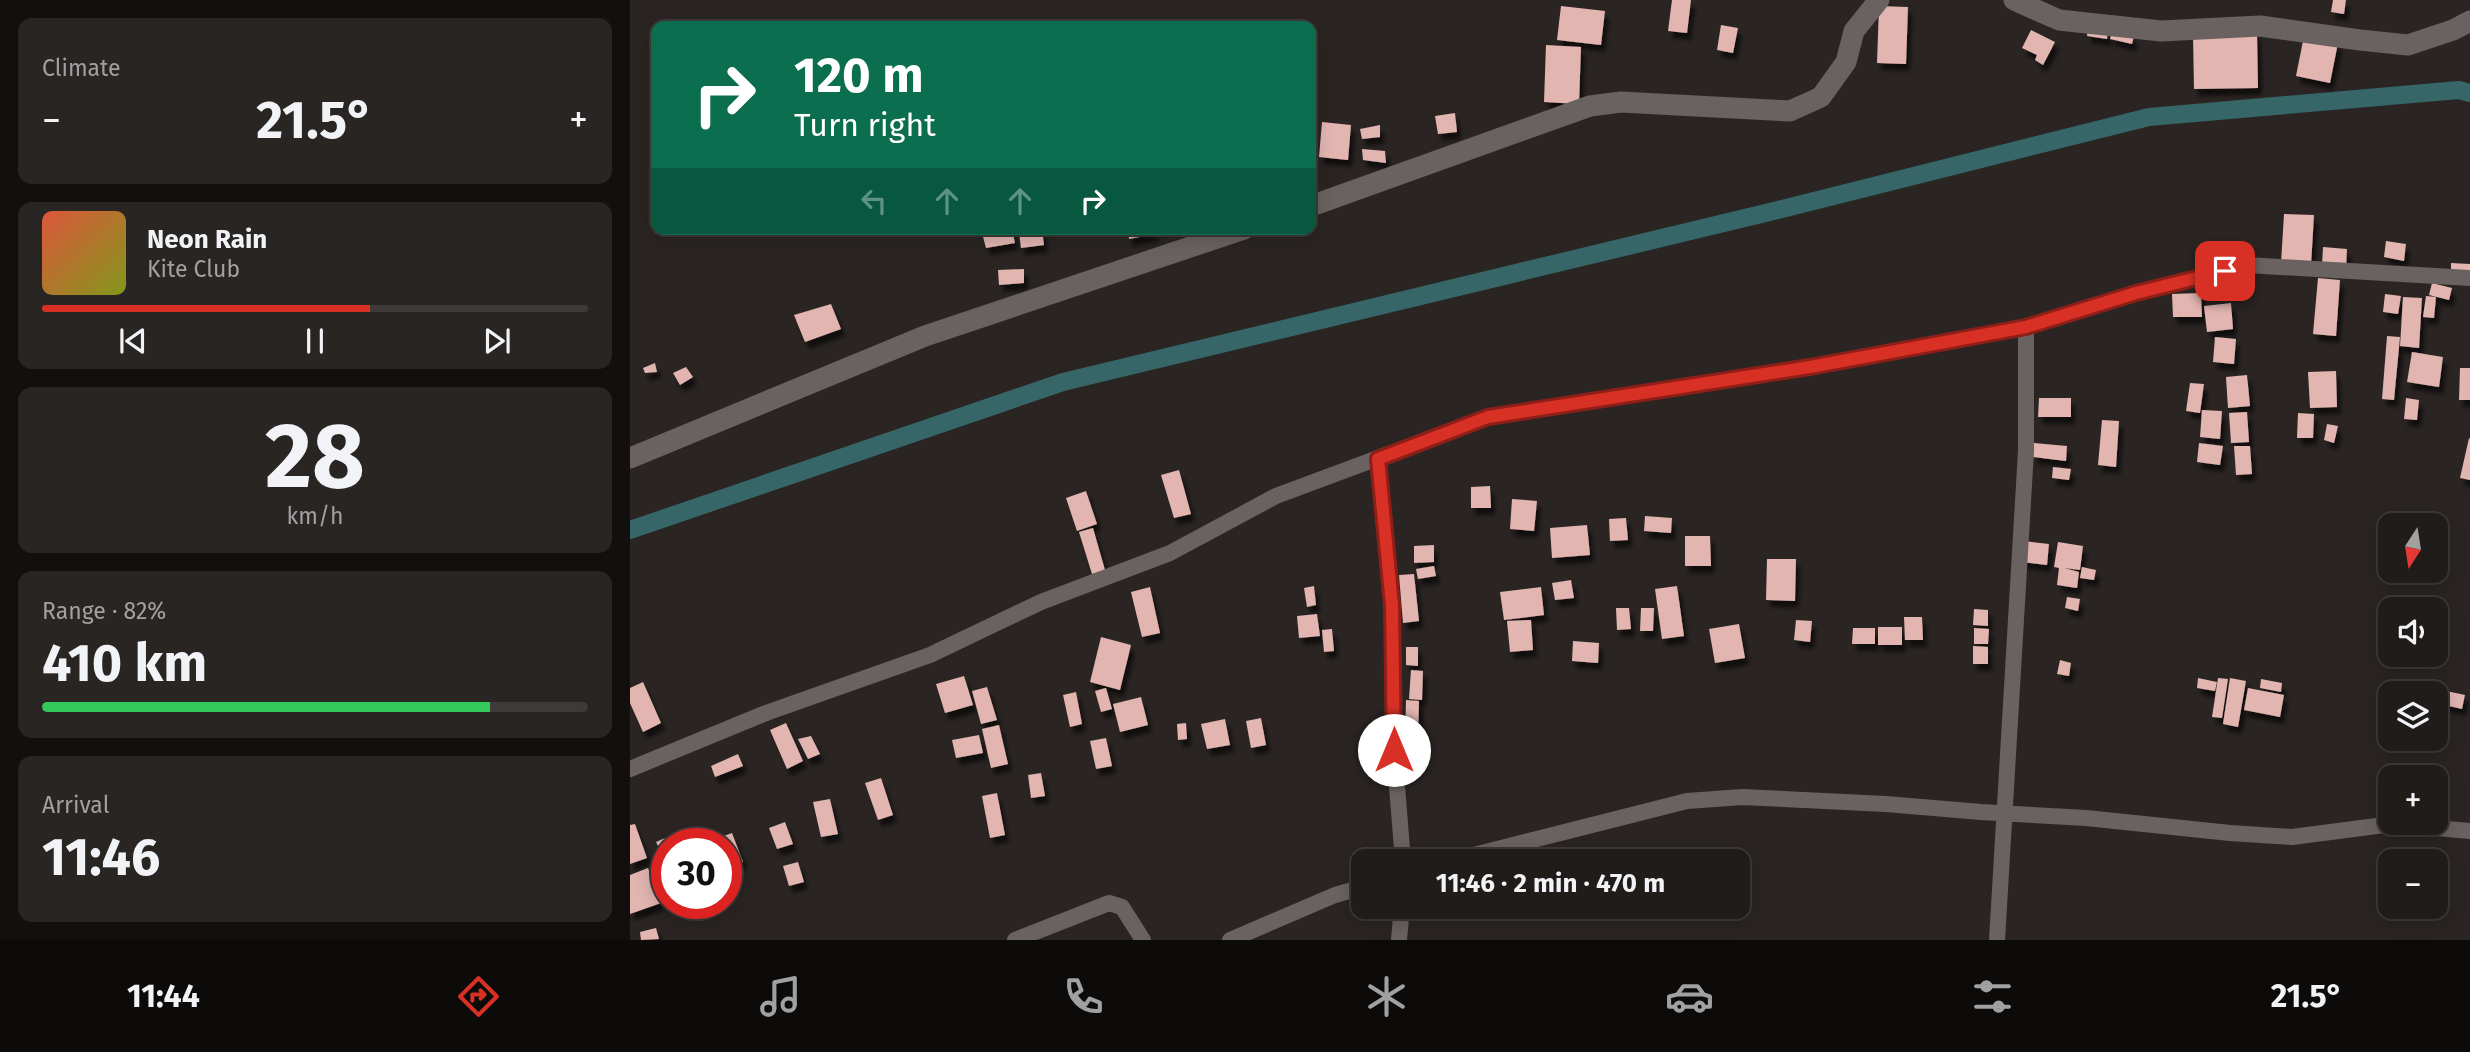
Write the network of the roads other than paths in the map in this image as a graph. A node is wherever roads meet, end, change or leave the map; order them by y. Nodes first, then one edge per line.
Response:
1 (1880, 0) edge
2 (2014, 0) edge
3 (2470, 21) edge
4 (1316, 204) edge
5 (1226, 235) edge
6 (2470, 278) edge
7 (2026, 327) junction
8 (630, 458) edge
9 (1378, 459) junction
10 (630, 769) edge
11 (2006, 814) junction
12 (2470, 831) edge
13 (1402, 849) edge
14 (1498, 849) edge
15 (1351, 890) edge
16 (1401, 919) edge
17 (1015, 940) edge
18 (1143, 940) edge
19 (1230, 940) edge
20 (1399, 940) edge
21 (1997, 940) edge

1 - 4 street
2 - 3 street
5 - 8 street
6 - 7 street
7 - 9 street
7 - 11 street
9 - 10 street
9 - 13 street
11 - 12 street
11 - 14 street
11 - 21 street
15 - 19 street
16 - 20 street
17 - 18 street

